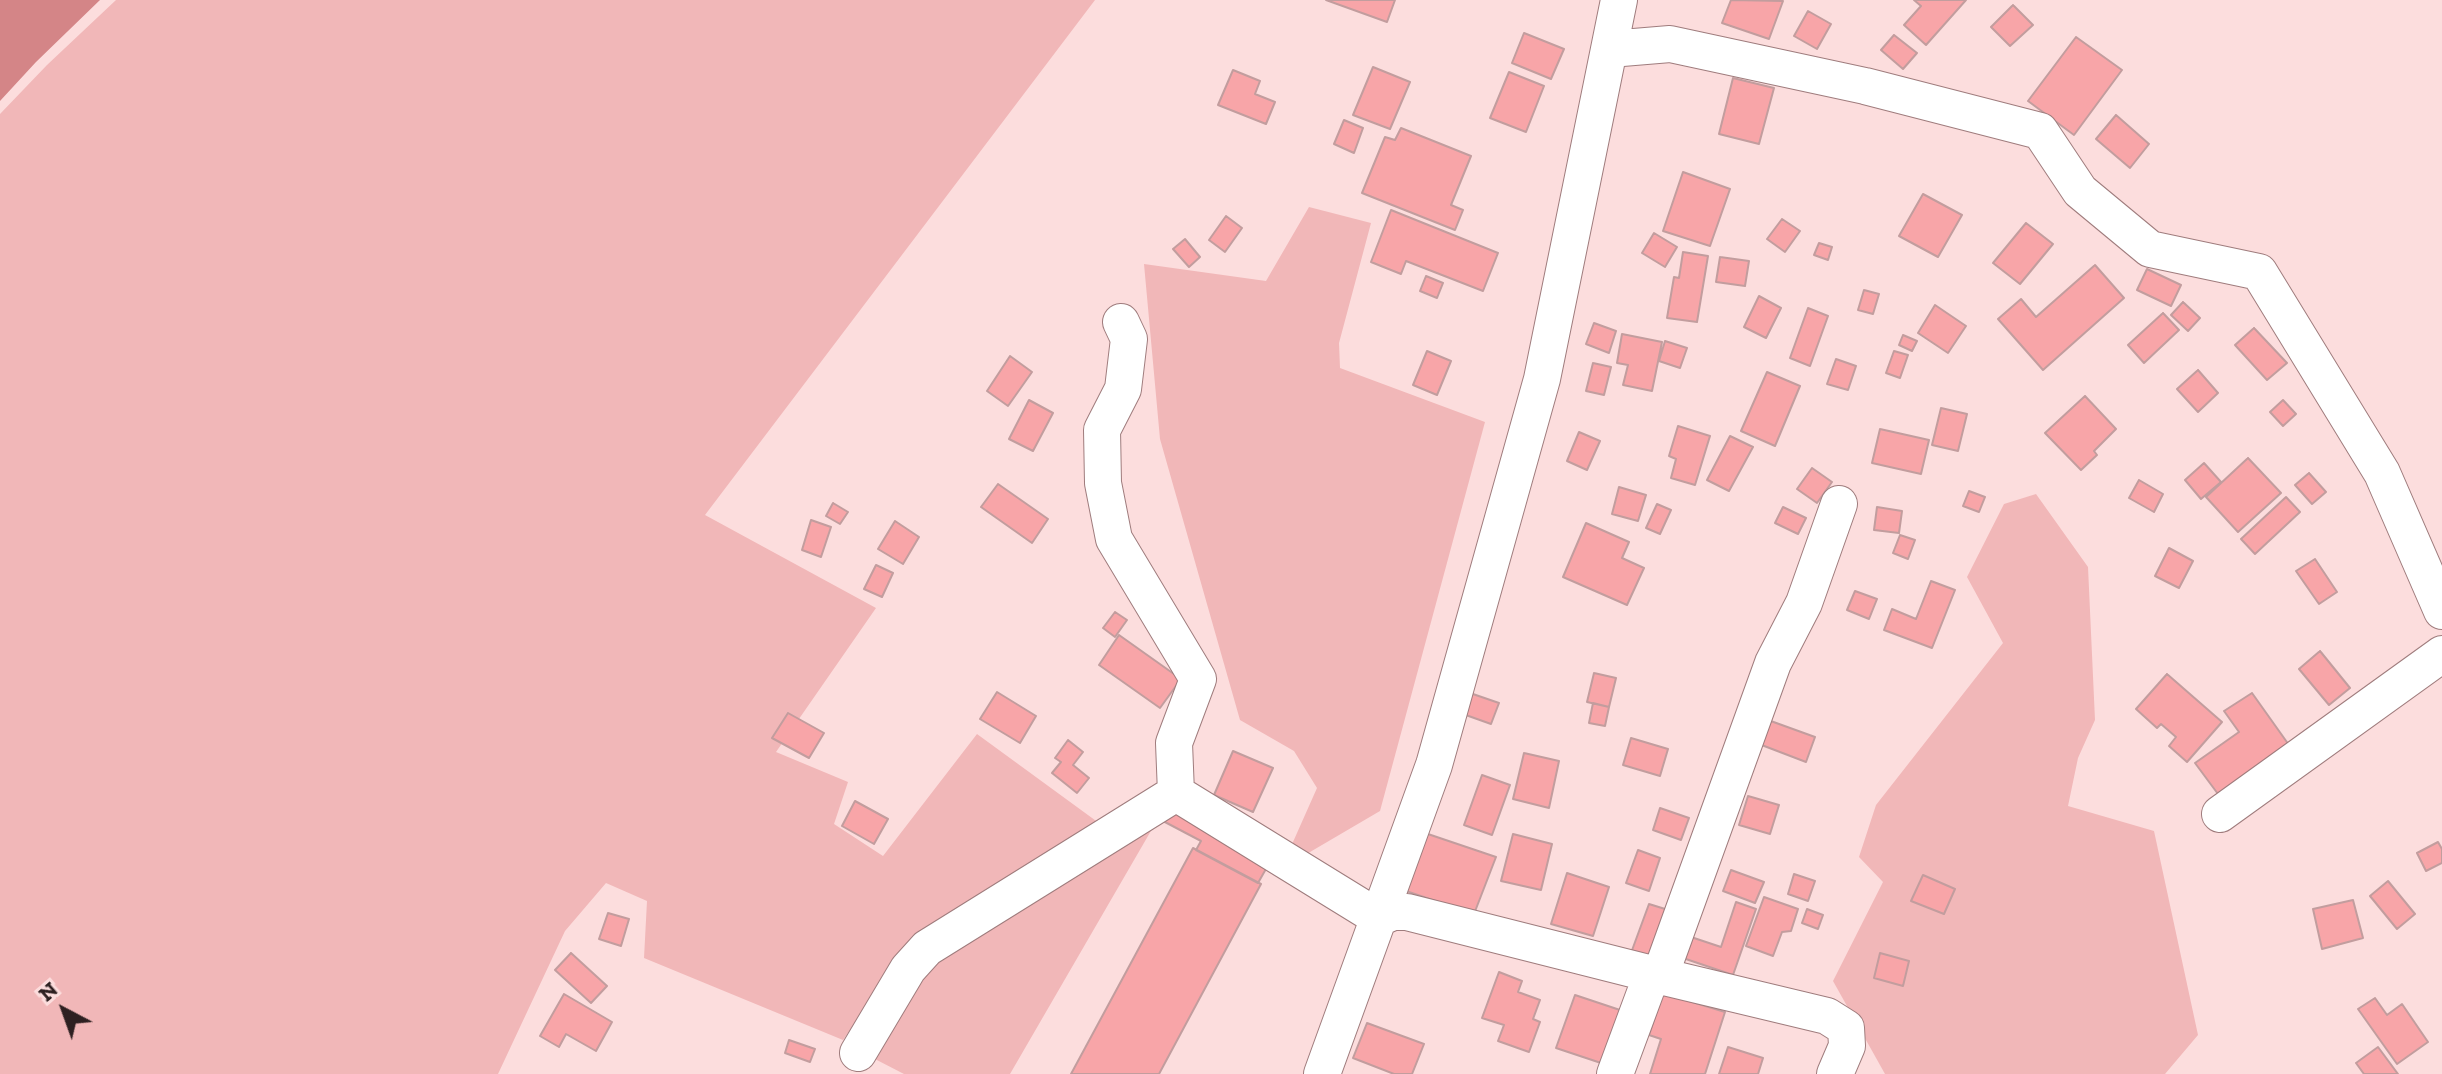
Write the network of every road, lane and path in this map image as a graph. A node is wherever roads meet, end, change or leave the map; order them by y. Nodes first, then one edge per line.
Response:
1 (1619, 0) edge
2 (1610, 49) junction
3 (1121, 322) dead end
4 (1839, 504) dead end
5 (2442, 611) edge
6 (2442, 654) edge
7 (1176, 793) junction
8 (2220, 814) dead end
9 (1379, 918) junction
10 (1656, 975) junction
11 (858, 1053) dead end
12 (1322, 1074) edge
13 (1615, 1074) edge
14 (1835, 1074) edge

1 - 2 street
2 - 5 street
2 - 9 street
3 - 7 street
4 - 10 street
6 - 8 street
7 - 9 street
7 - 11 street
9 - 10 street
9 - 12 street
10 - 13 street
10 - 14 street

